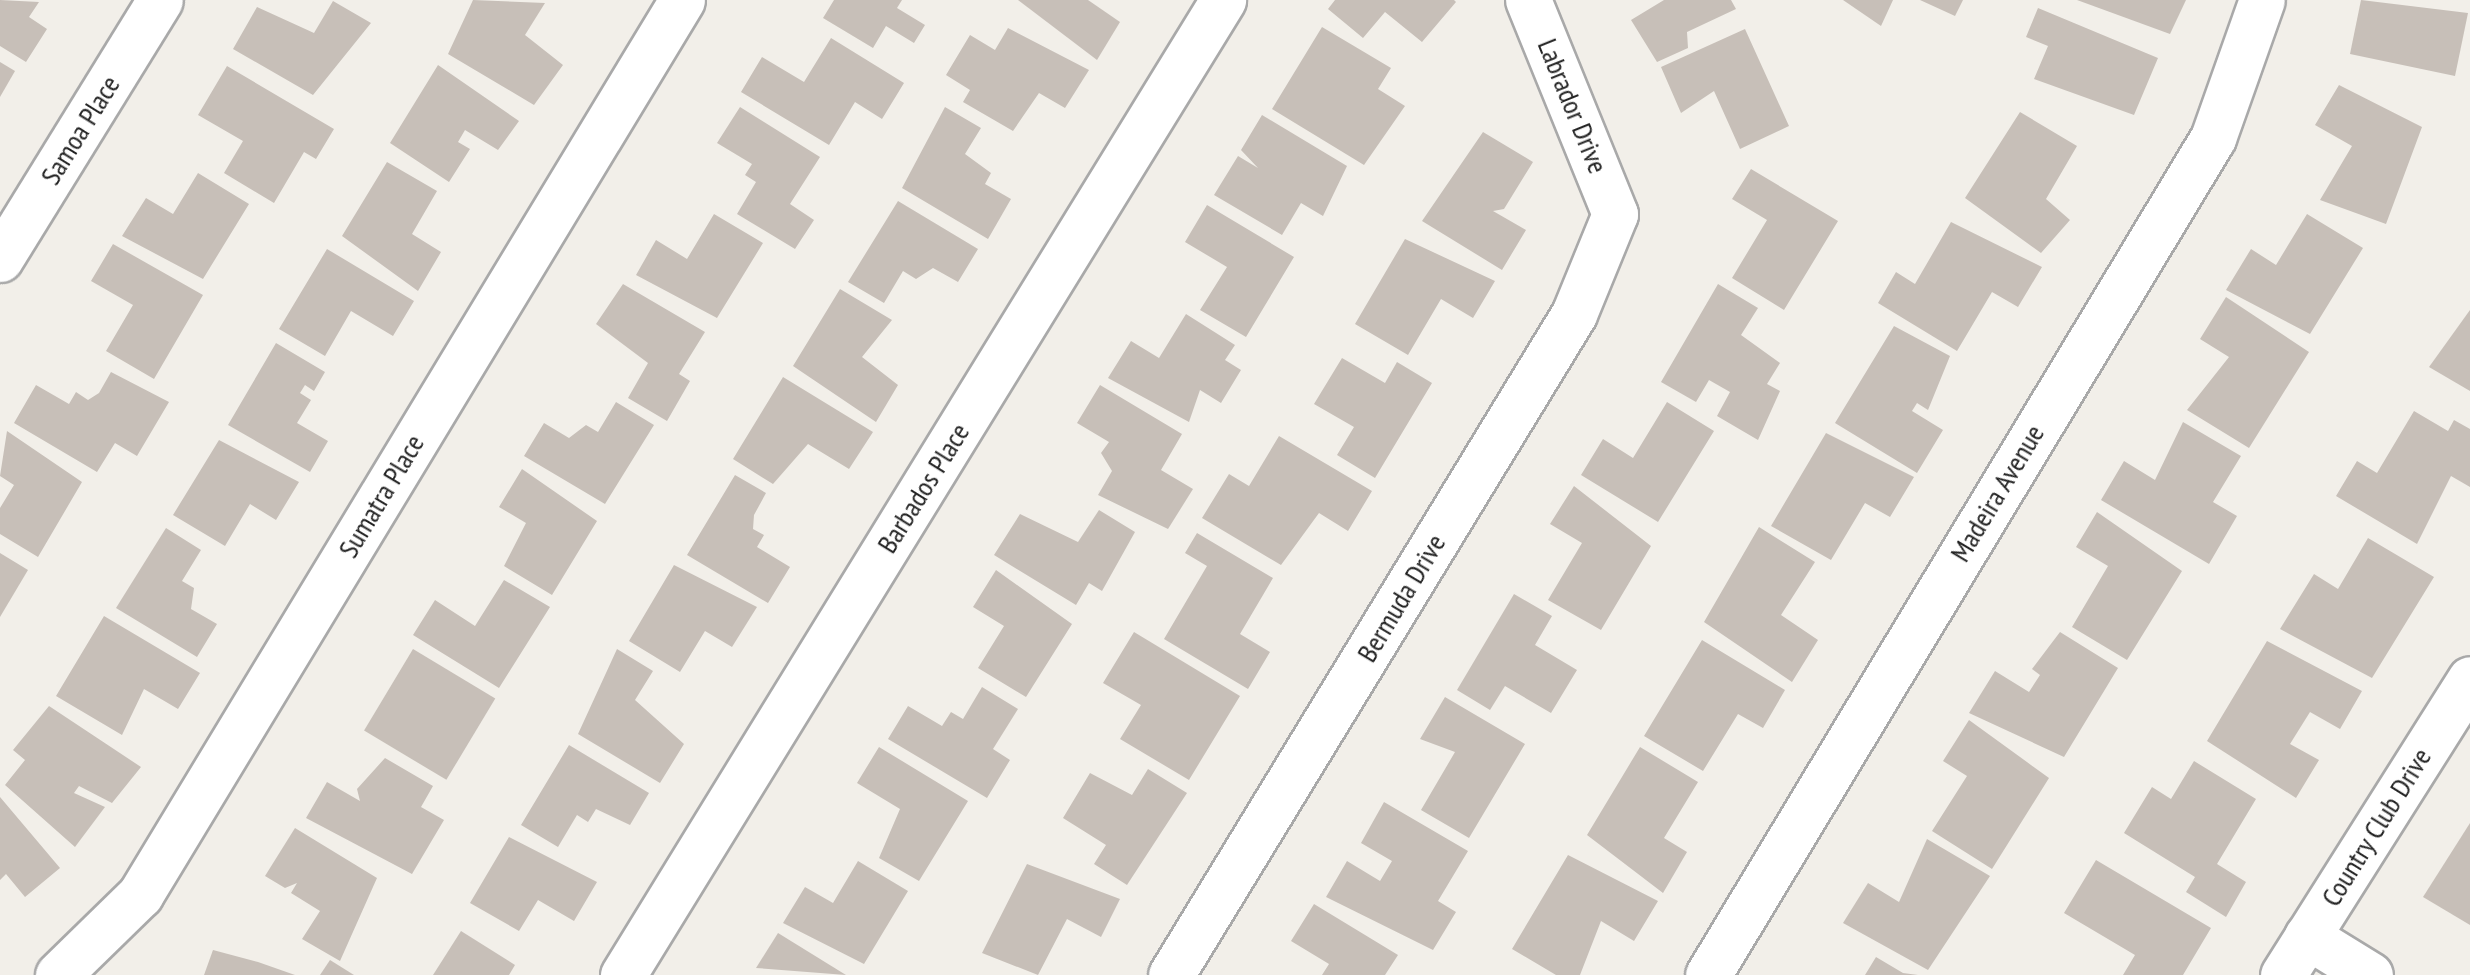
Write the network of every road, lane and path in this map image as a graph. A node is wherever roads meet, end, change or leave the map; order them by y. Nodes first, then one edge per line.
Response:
1 (160, 0) edge
2 (682, 0) edge
3 (1223, 0) edge
4 (1528, 0) edge
5 (2262, 0) edge
6 (1615, 214) joint
7 (0, 259) edge
8 (2470, 678) edge
9 (2307, 936) junction
10 (58, 975) edge
11 (623, 975) edge
12 (1172, 975) edge
13 (1708, 975) edge
14 (2282, 975) edge
15 (2370, 975) edge

1 - 7 street, Samoa Place
2 - 10 street, Sumatra Place
3 - 11 street, Barbados Place
4 - 6 street, Labrador Drive
5 - 13 street, Madeira Avenue
6 - 12 street, Bermuda Drive
8 - 9 street, Country Club Drive
9 - 14 street, Country Club Drive
9 - 15 street

